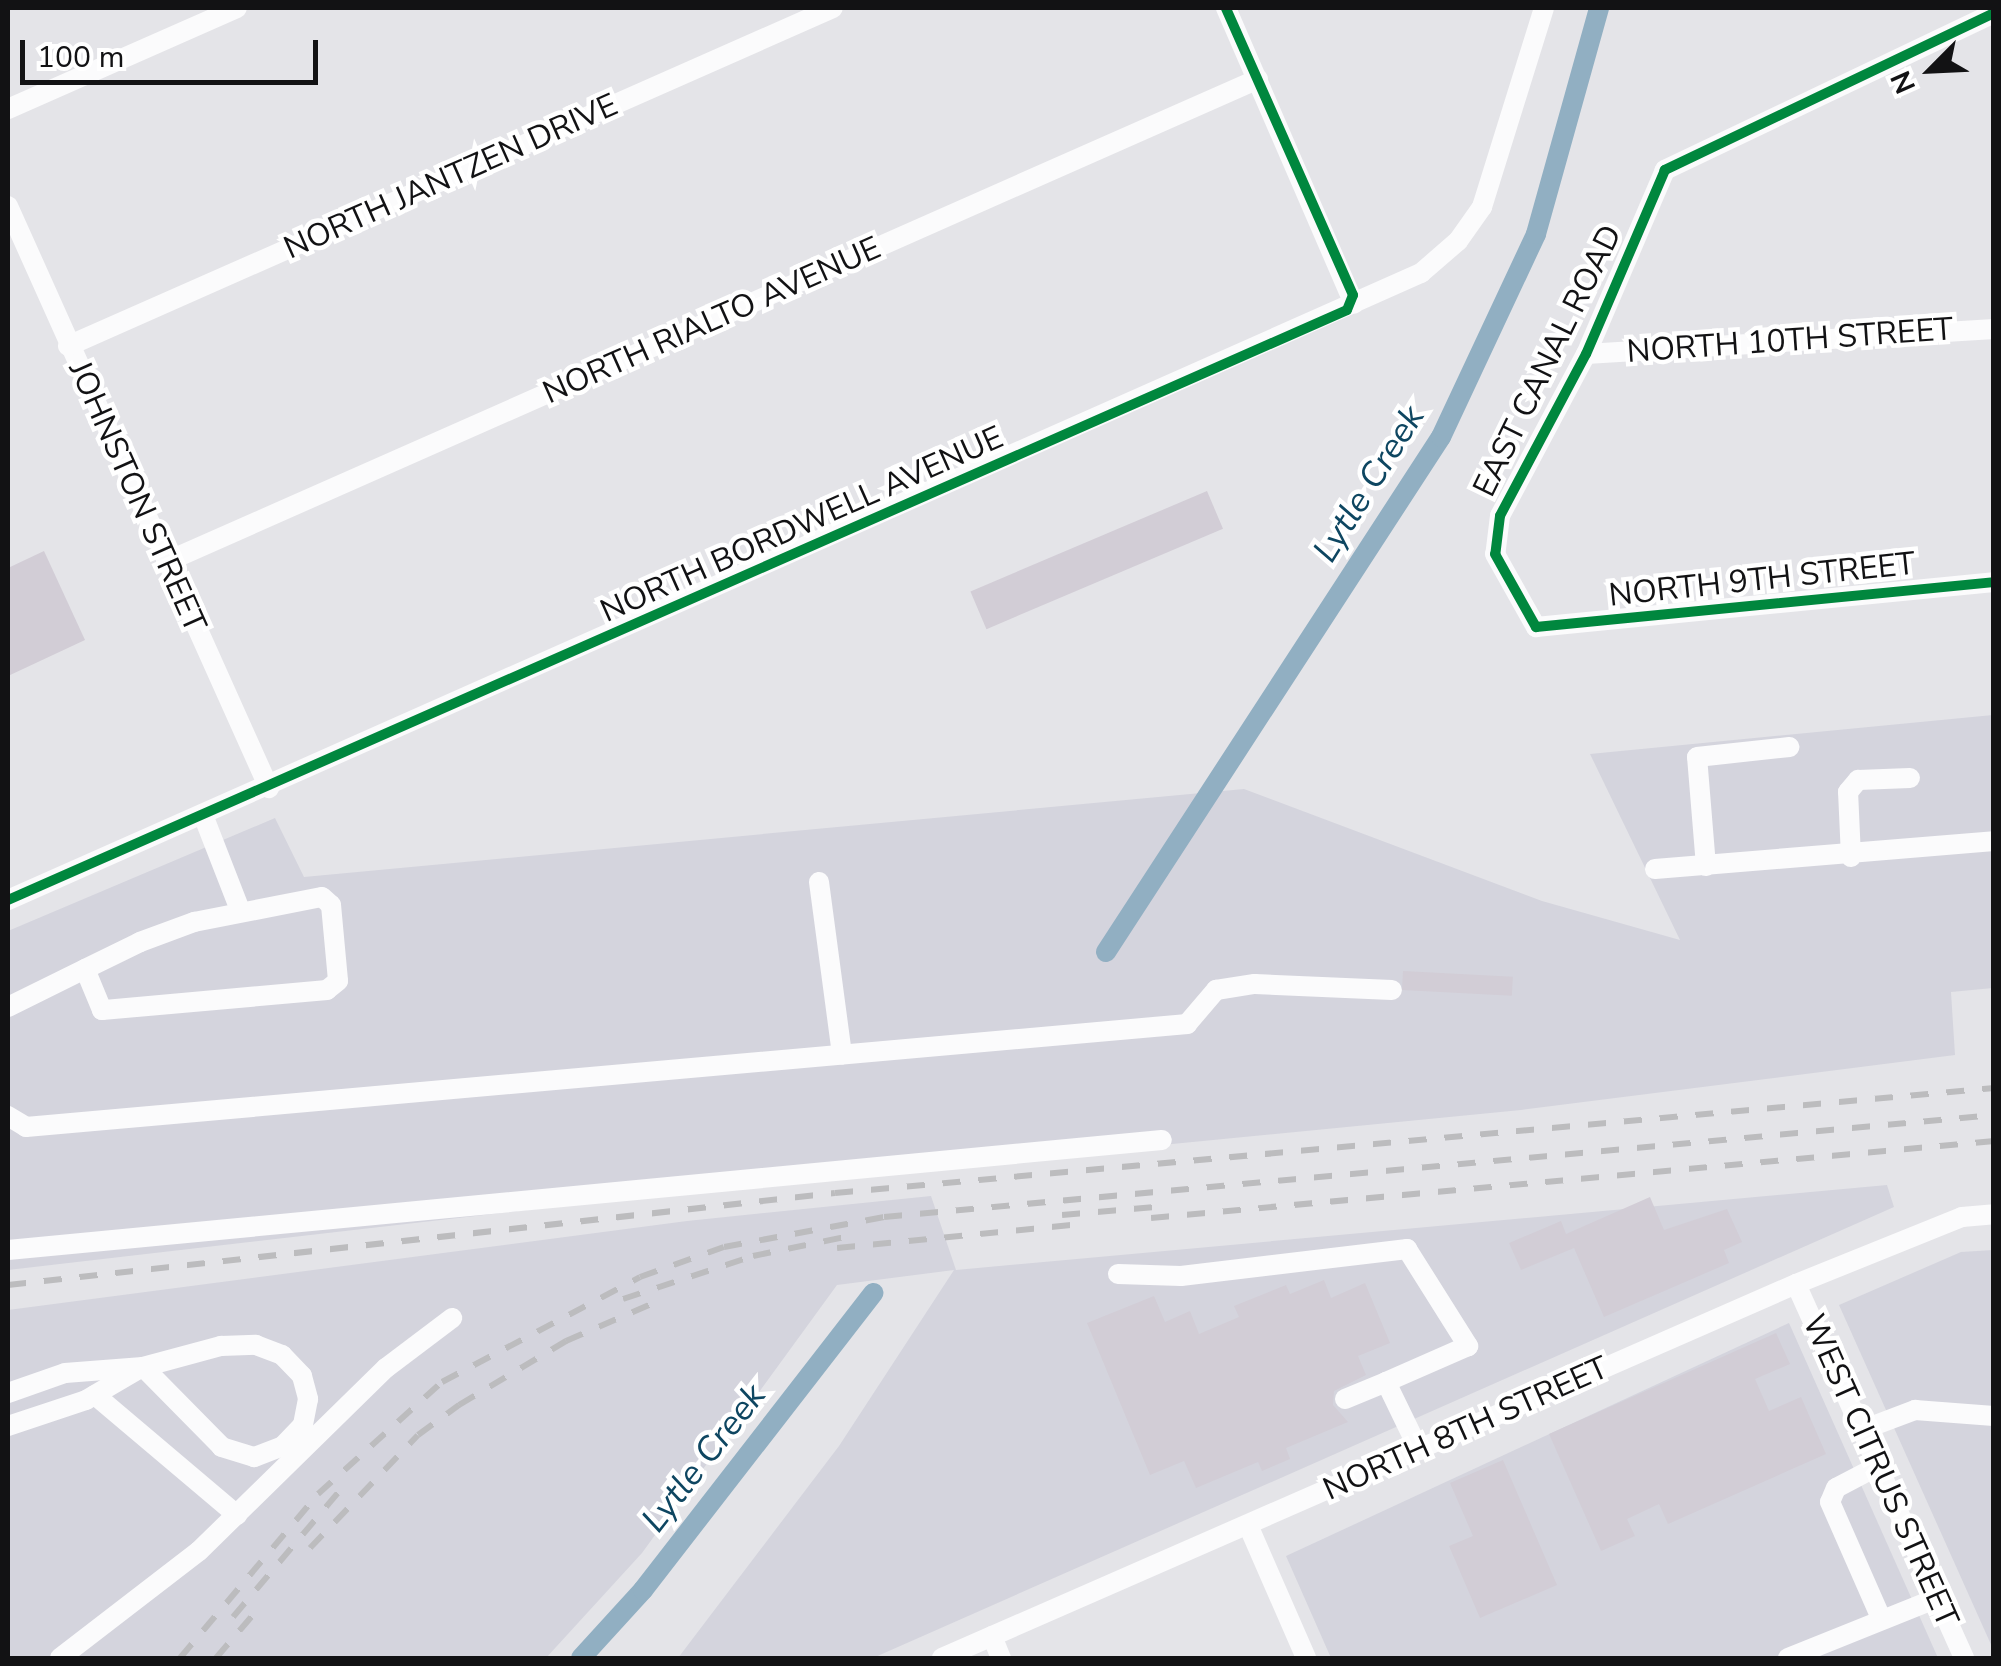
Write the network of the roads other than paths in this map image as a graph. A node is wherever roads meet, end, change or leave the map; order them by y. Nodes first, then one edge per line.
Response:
1 (237, 8) edge
2 (833, 8) edge
3 (1226, 8) edge
4 (1544, 8) edge
5 (1993, 10) edge
6 (1258, 79) junction
7 (8, 109) edge
8 (8, 206) edge
9 (1354, 304) junction
10 (1994, 329) edge
11 (68, 346) junction
12 (1586, 354) junction
13 (166, 562) junction
14 (1994, 582) edge
15 (1536, 627) joint
16 (1789, 747) dead end
17 (1910, 778) dead end
18 (269, 788) junction
19 (202, 816) junction
20 (1994, 841) edge
21 (1851, 857) junction
22 (1706, 866) junction
23 (1655, 868) dead end
24 (819, 882) dead end
25 (8, 900) edge
26 (240, 910) junction
27 (85, 969) junction
28 (1392, 990) dead end
29 (8, 1008) edge
30 (842, 1054) junction
31 (8, 1116) edge
32 (1162, 1140) dead end
33 (1994, 1214) edge
34 (8, 1250) edge
35 (1118, 1274) dead end
36 (1796, 1284) junction
37 (452, 1318) dead end
38 (143, 1367) junction
39 (1386, 1382) junction
40 (8, 1393) edge
41 (95, 1395) junction
42 (1345, 1399) dead end
43 (1994, 1416) edge
44 (8, 1426) edge
45 (1862, 1430) junction
46 (300, 1442) junction
47 (1418, 1450) junction
48 (1878, 1466) junction
49 (237, 1515) junction
50 (1248, 1525) junction
51 (1937, 1598) junction
52 (1881, 1618) junction
53 (992, 1636) junction
54 (60, 1658) edge
55 (942, 1658) edge
56 (1001, 1658) edge
57 (1306, 1658) edge
58 (1788, 1658) edge
59 (1964, 1658) edge

1 - 7 street
2 - 11 street, NORTH JANTZEN DRIVE
3 - 6 street
4 - 9 street, NORTH BORDWELL AVENUE
5 - 12 street, EAST CANAL ROAD
6 - 9 street
6 - 13 street, NORTH RIALTO AVENUE
8 - 11 street, JOHNSTON STREET
9 - 18 street, NORTH BORDWELL AVENUE
10 - 12 street, NORTH 10TH STREET
11 - 13 street, JOHNSTON STREET
12 - 15 street, EAST CANAL ROAD
13 - 18 street, JOHNSTON STREET
14 - 15 street, NORTH 9TH STREET
16 - 22 street
17 - 21 street
18 - 19 street, NORTH BORDWELL AVENUE
19 - 25 street, NORTH BORDWELL AVENUE
19 - 26 street
20 - 21 street
21 - 22 street
22 - 23 street
24 - 30 street
26 - 27 street
26 - 27 street
27 - 29 street
28 - 30 street
30 - 31 street
32 - 34 street
33 - 36 street, NORTH 8TH STREET
35 - 39 street
36 - 45 street, WEST CITRUS STREET
36 - 47 street, NORTH 8TH STREET
37 - 46 street
38 - 40 street
38 - 41 street
38 - 46 street
38 - 46 street
39 - 42 street
39 - 47 street
41 - 44 street
41 - 49 street
43 - 45 street
45 - 48 street, WEST CITRUS STREET
46 - 49 street
47 - 50 street, NORTH 8TH STREET
48 - 51 street, WEST CITRUS STREET
48 - 52 street
49 - 54 street
50 - 53 street, NORTH 8TH STREET
50 - 57 street
51 - 52 street
51 - 59 street, WEST CITRUS STREET
52 - 58 street
53 - 55 street, NORTH 8TH STREET
53 - 56 street

